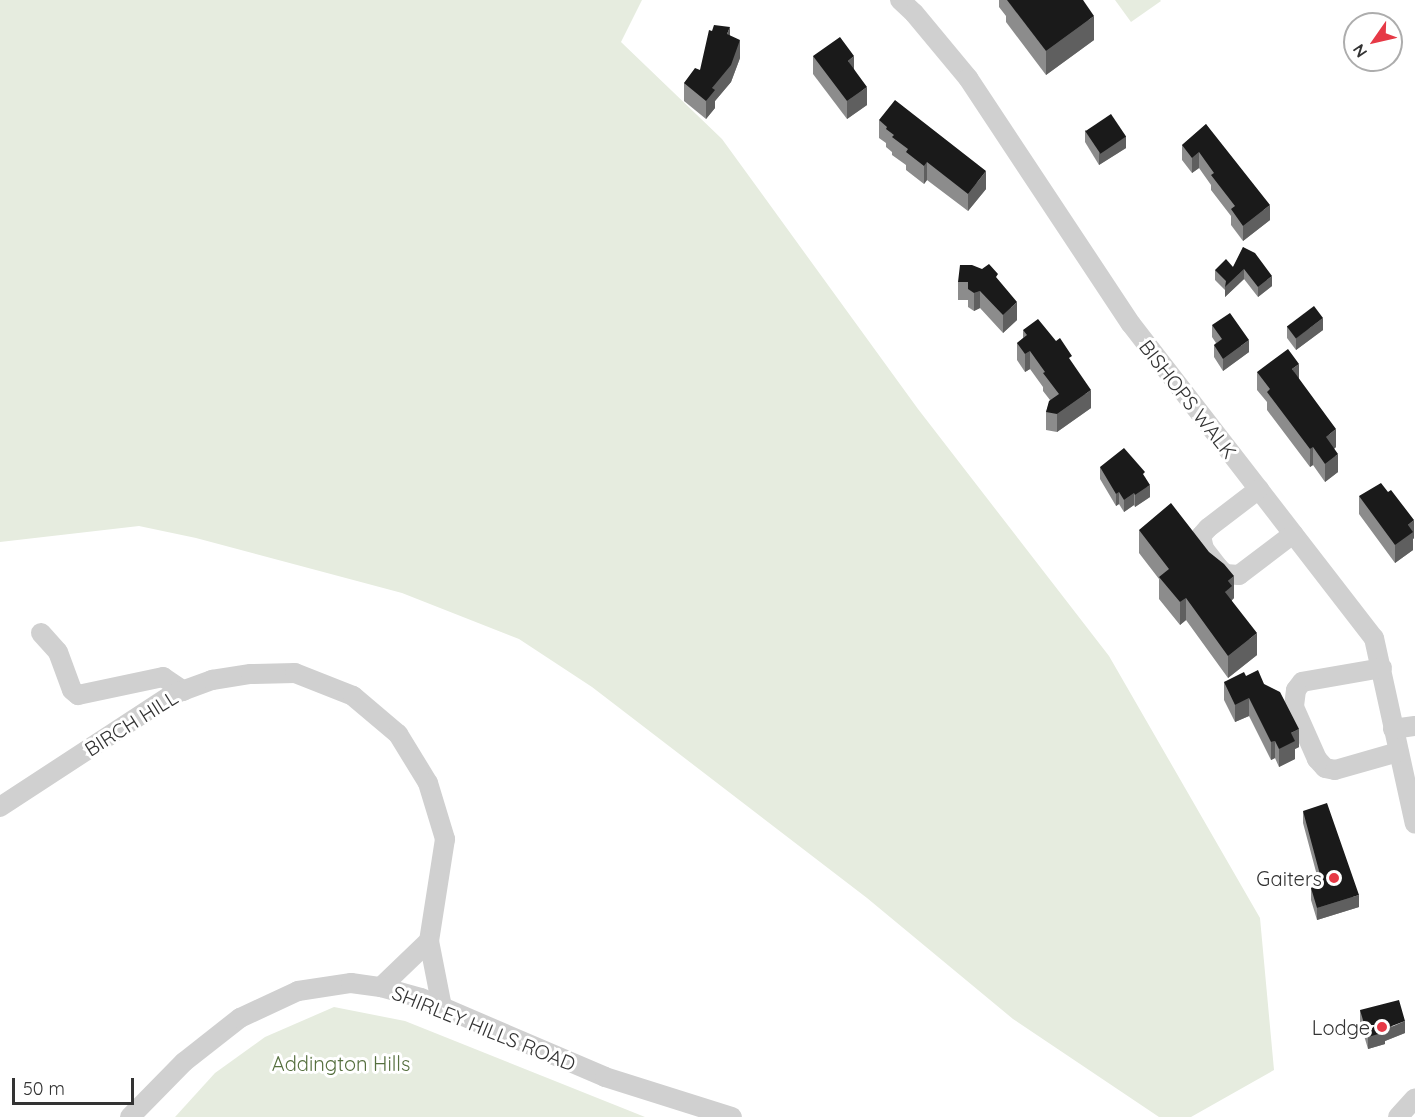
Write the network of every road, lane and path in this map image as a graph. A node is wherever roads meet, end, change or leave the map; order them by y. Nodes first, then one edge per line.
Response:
1 (900, 0) edge
2 (1259, 489) junction
3 (1293, 534) junction
4 (41, 633) dead end
5 (1382, 668) junction
6 (184, 691) junction
7 (1415, 726) edge
8 (1393, 729) junction
9 (1398, 752) junction
10 (0, 807) edge
11 (1415, 824) edge
12 (429, 942) junction
13 (381, 987) junction
14 (442, 1007) junction
15 (1415, 1098) edge
16 (130, 1117) edge
17 (732, 1117) edge
18 (1398, 1117) edge

1 - 2 street, BISHOPS WALK
2 - 3 street, BISHOPS WALK
2 - 3 street
3 - 5 street, BISHOPS WALK
4 - 6 street
5 - 8 street, BISHOPS WALK
5 - 9 street
6 - 10 street, BIRCH HILL
6 - 12 street, BIRCH HILL
7 - 8 street
8 - 9 street, BISHOPS WALK
9 - 11 street, BISHOPS WALK
12 - 13 street
12 - 14 street, BIRCH HILL
13 - 14 street, SHIRLEY HILLS ROAD
13 - 16 street, SHIRLEY HILLS ROAD
14 - 17 street, SHIRLEY HILLS ROAD
15 - 18 street

